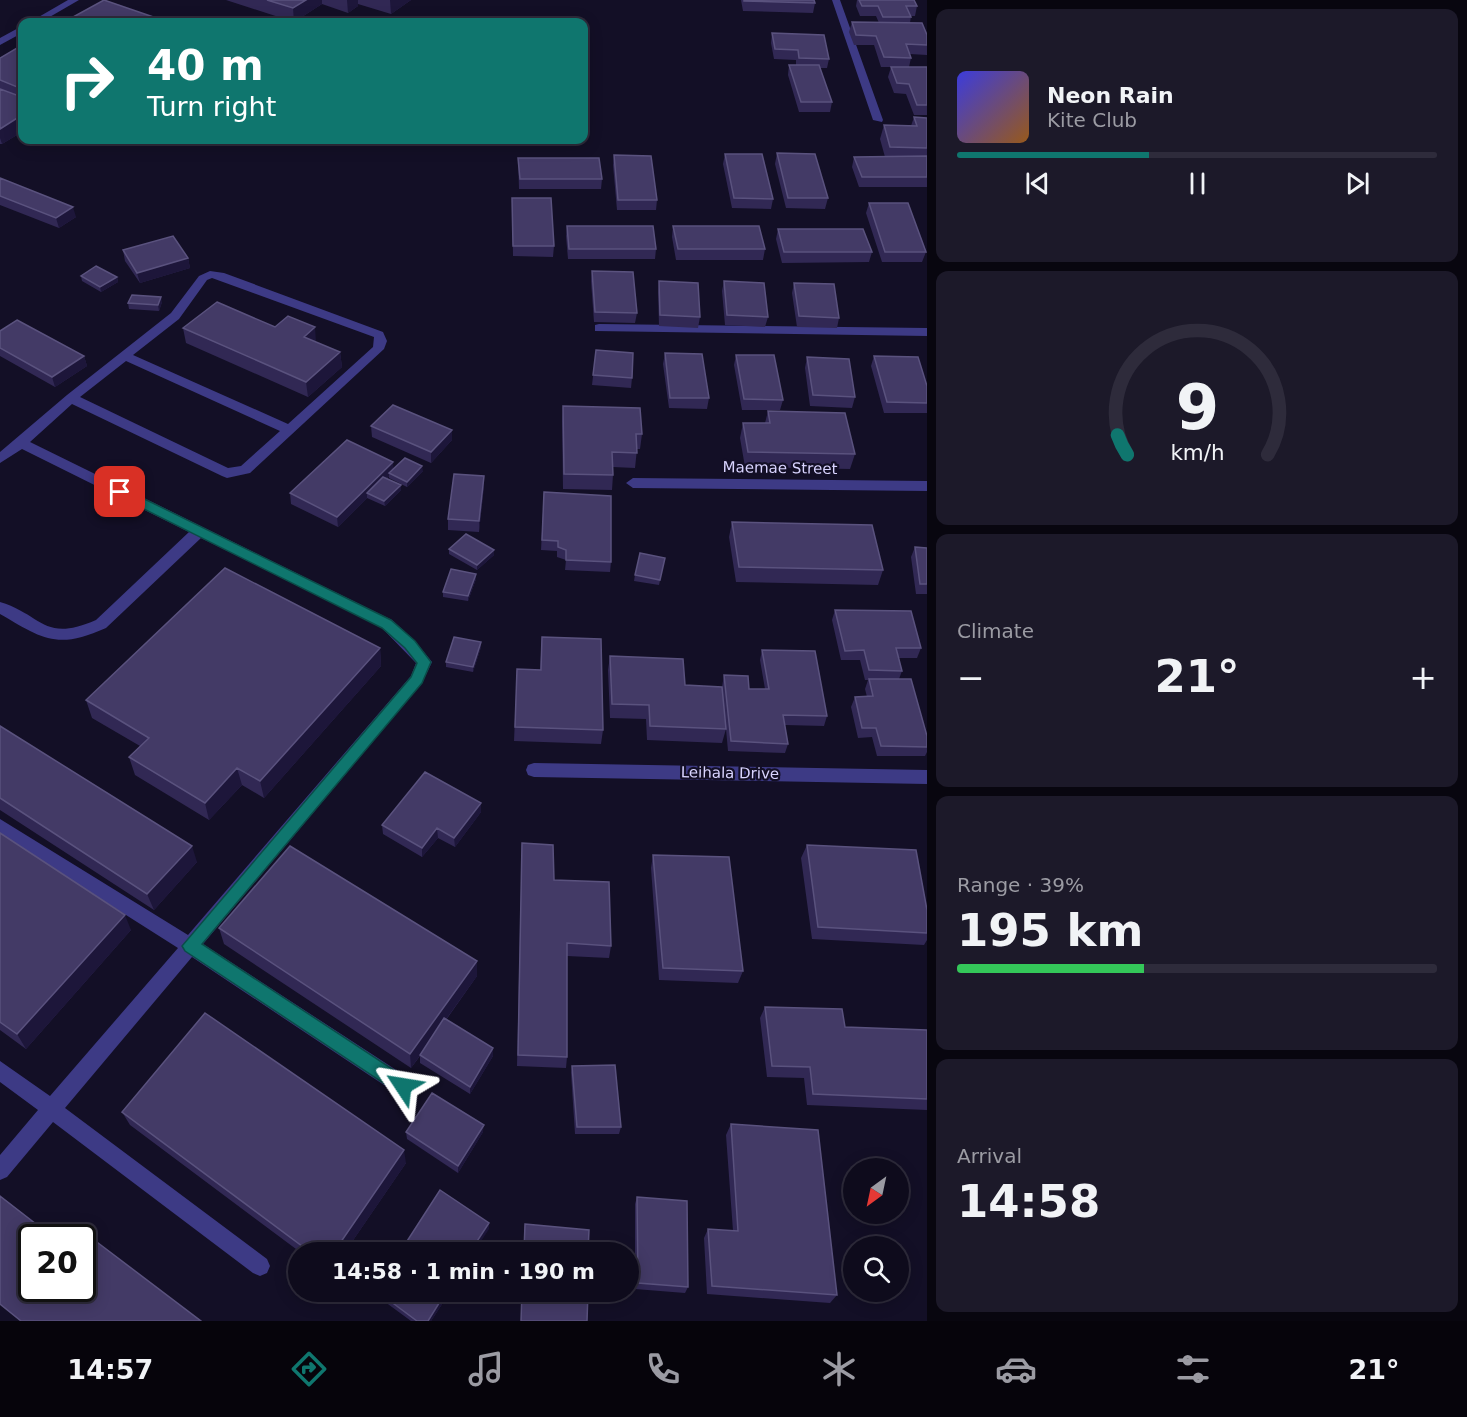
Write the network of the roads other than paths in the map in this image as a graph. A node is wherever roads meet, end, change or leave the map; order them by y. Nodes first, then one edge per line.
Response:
1 (75, 0) edge
2 (836, 0) edge
3 (41, 18) edge
4 (18, 31) edge
5 (0, 42) edge
6 (878, 120) dead end
7 (599, 328) edge
8 (927, 332) edge
9 (125, 356) junction
10 (71, 398) junction
11 (290, 430) junction
12 (21, 443) junction
13 (0, 459) edge
14 (633, 483) dead end
15 (927, 486) edge
16 (199, 531) junction
17 (0, 607) edge
18 (534, 770) dead end
19 (927, 777) edge
20 (0, 826) edge
21 (190, 946) junction
22 (0, 1070) edge
23 (403, 1086) dead end
24 (51, 1109) junction
25 (0, 1170) edge
26 (260, 1266) dead end

1 - 3 street
2 - 6 street
4 - 5 street
7 - 8 street
9 - 10 street
9 - 11 street
9 - 11 street
10 - 11 street
10 - 12 street
12 - 13 street
12 - 16 street
14 - 15 street, Maemae Street
16 - 17 street
16 - 21 street
18 - 19 street, Leihala Drive
20 - 21 street
21 - 23 street
21 - 24 street
22 - 24 street
24 - 25 street
24 - 26 street

